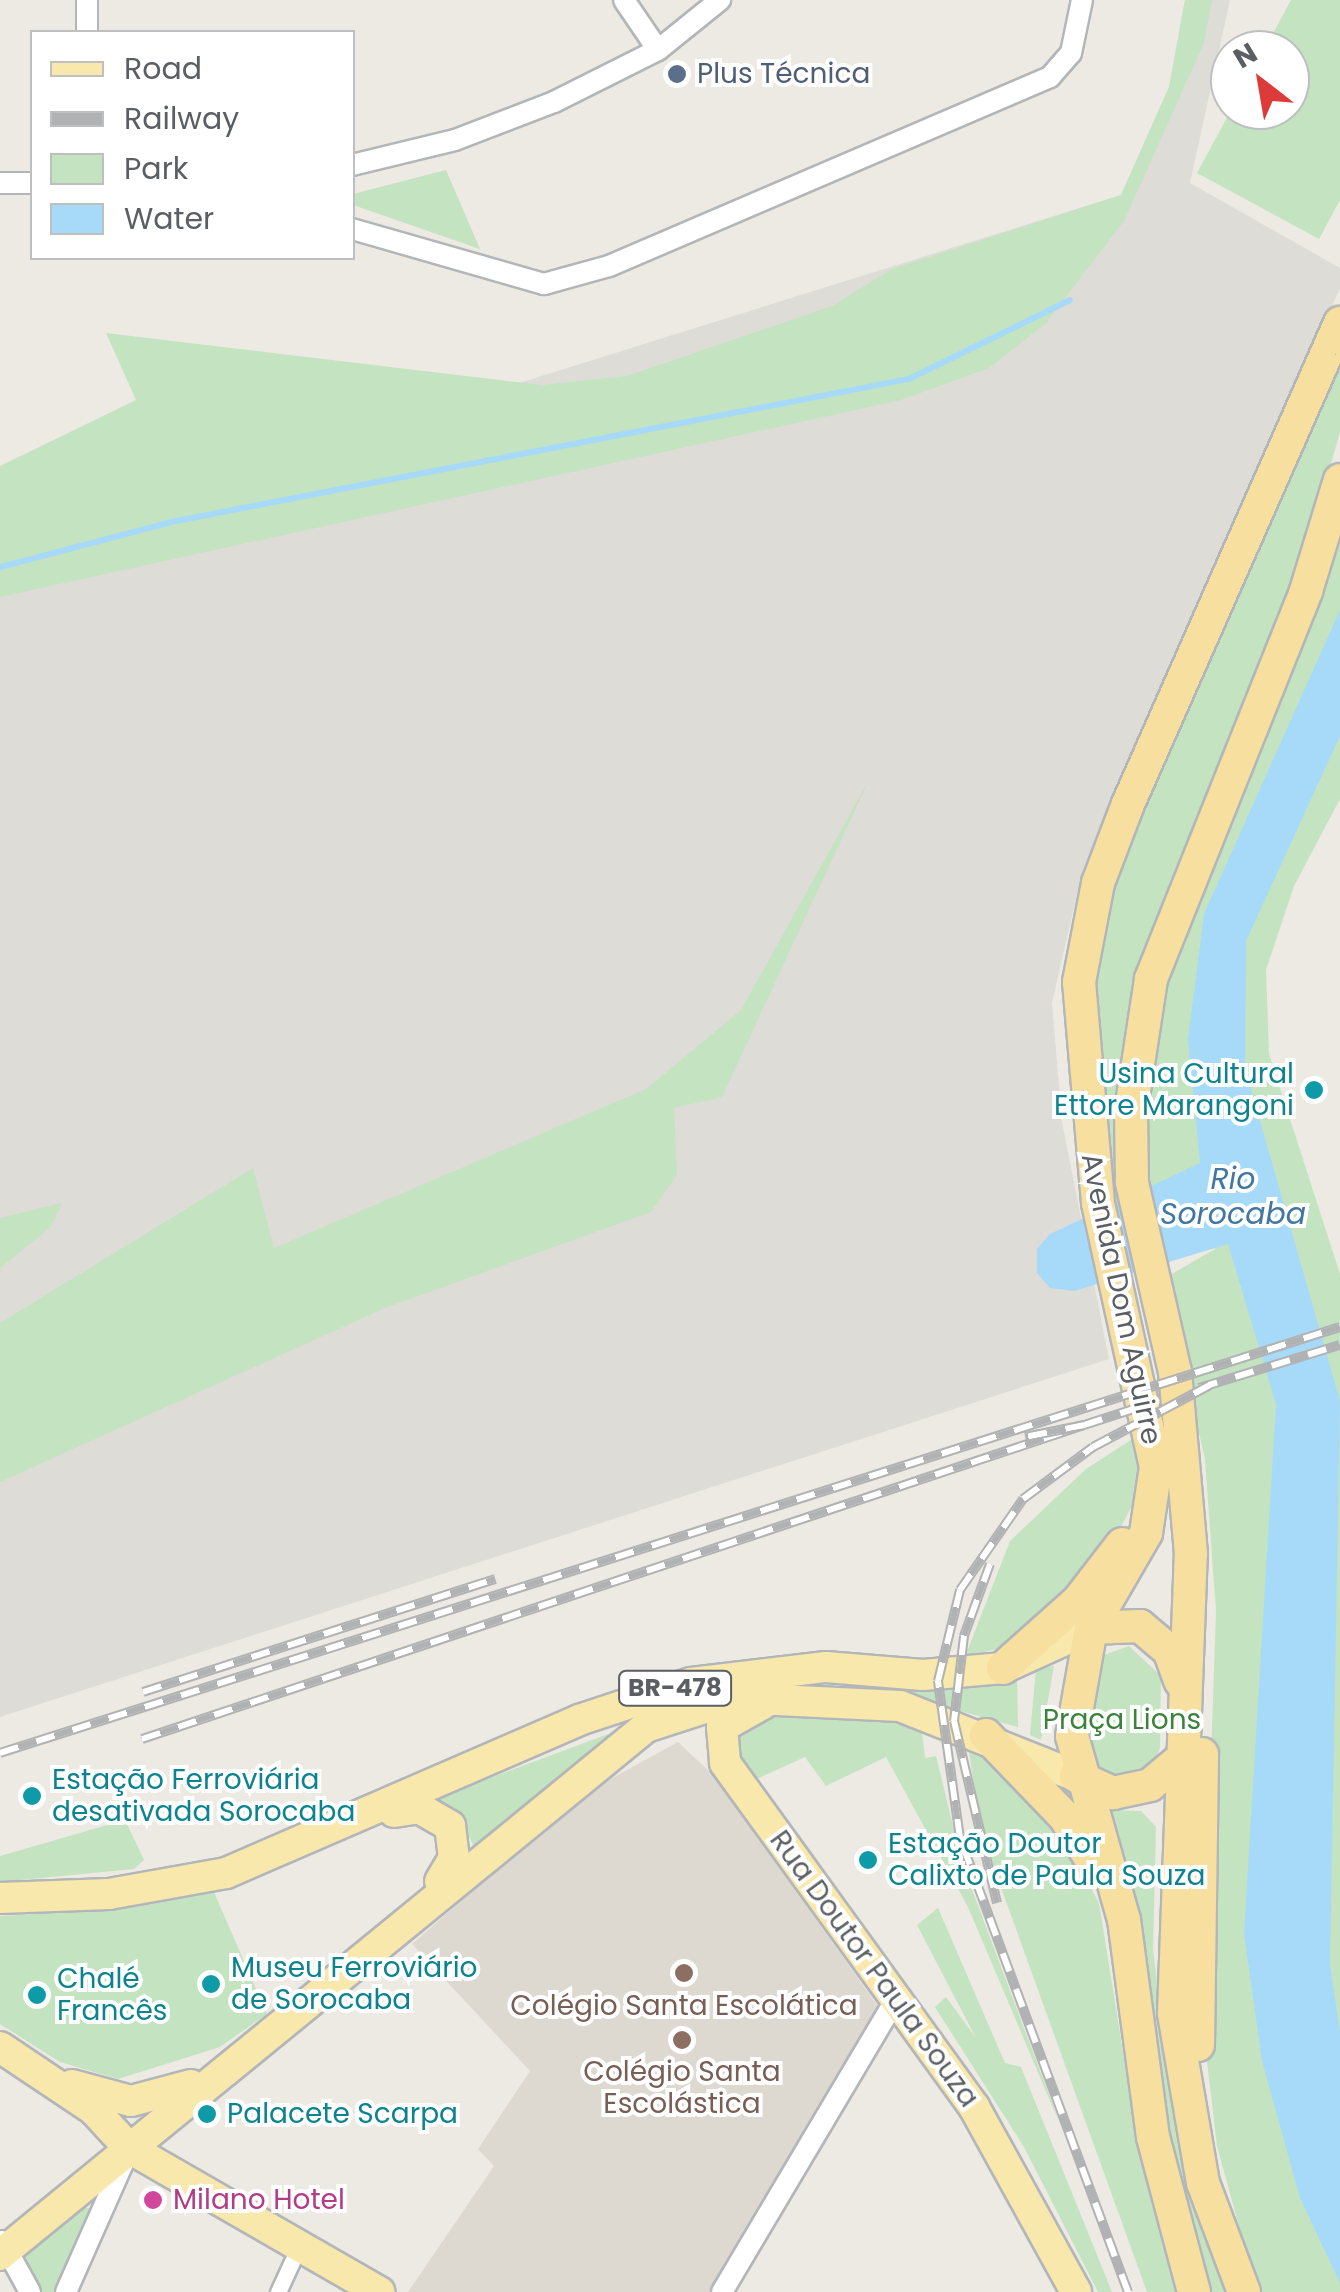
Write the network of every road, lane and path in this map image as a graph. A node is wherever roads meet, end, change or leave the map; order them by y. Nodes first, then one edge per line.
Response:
1 (86, 0) edge
2 (624, 0) edge
3 (720, 0) edge
4 (1082, 0) edge
5 (87, 30) edge
6 (658, 50) junction
7 (355, 164) edge
8 (0, 183) edge
9 (30, 183) edge
10 (355, 230) edge
11 (1340, 323) edge
12 (1340, 480) edge
13 (1175, 1372) junction
14 (1156, 1467) junction
15 (1090, 1628) junction
16 (1003, 1668) junction
17 (1183, 1690) junction
18 (806, 1700) junction
19 (986, 1735) junction
20 (1180, 1760) junction
21 (1076, 1776) junction
22 (371, 1816) junction
23 (429, 1898) junction
24 (4, 1899) edge
25 (1124, 1920) junction
26 (898, 1996) junction
27 (0, 2047) edge
28 (216, 2073) junction
29 (45, 2077) junction
30 (129, 2148) junction
31 (300, 2242) junction
32 (4, 2246) edge
33 (1240, 2284) edge
34 (30, 2292) edge
35 (66, 2292) edge
36 (278, 2292) edge
37 (379, 2292) edge
38 (722, 2292) edge
39 (1076, 2292) edge
40 (1194, 2292) edge

1 - 5 street
2 - 6 street
3 - 6 street
4 - 10 street
6 - 7 street
8 - 9 street
11 - 14 highway, Avenida Dom Aguirre
12 - 13 highway, Avenida Dom Aguirre
13 - 17 highway, Avenida Dom Aguirre
13 - 33 highway
14 - 15 highway, Avenida Dom Aguirre
14 - 16 highway
15 - 16 main road, BR-478
15 - 17 highway, BR-478
15 - 21 highway, Avenida Dom Aguirre
16 - 22 main road, BR-478
17 - 20 highway, Avenida Dom Aguirre
18 - 19 main road, BR-478
18 - 23 main road, BR-478
18 - 26 main road, Rua Doutor Paula Souza
19 - 21 main road
19 - 25 highway, BR-478
20 - 21 highway
20 - 33 highway, Avenida Dom Aguirre
21 - 25 highway, Avenida Dom Aguirre
22 - 23 main road
22 - 24 main road, BR-478
23 - 28 main road, BR-478
25 - 40 highway, Avenida Dom Aguirre
26 - 38 street
26 - 39 main road, Rua Doutor Paula Souza
27 - 29 main road, BR-478
28 - 29 main road, BR-478
28 - 30 main road
29 - 30 main road, BR-478
30 - 31 main road
30 - 32 main road
30 - 35 street
31 - 36 street
31 - 37 main road
32 - 34 street

